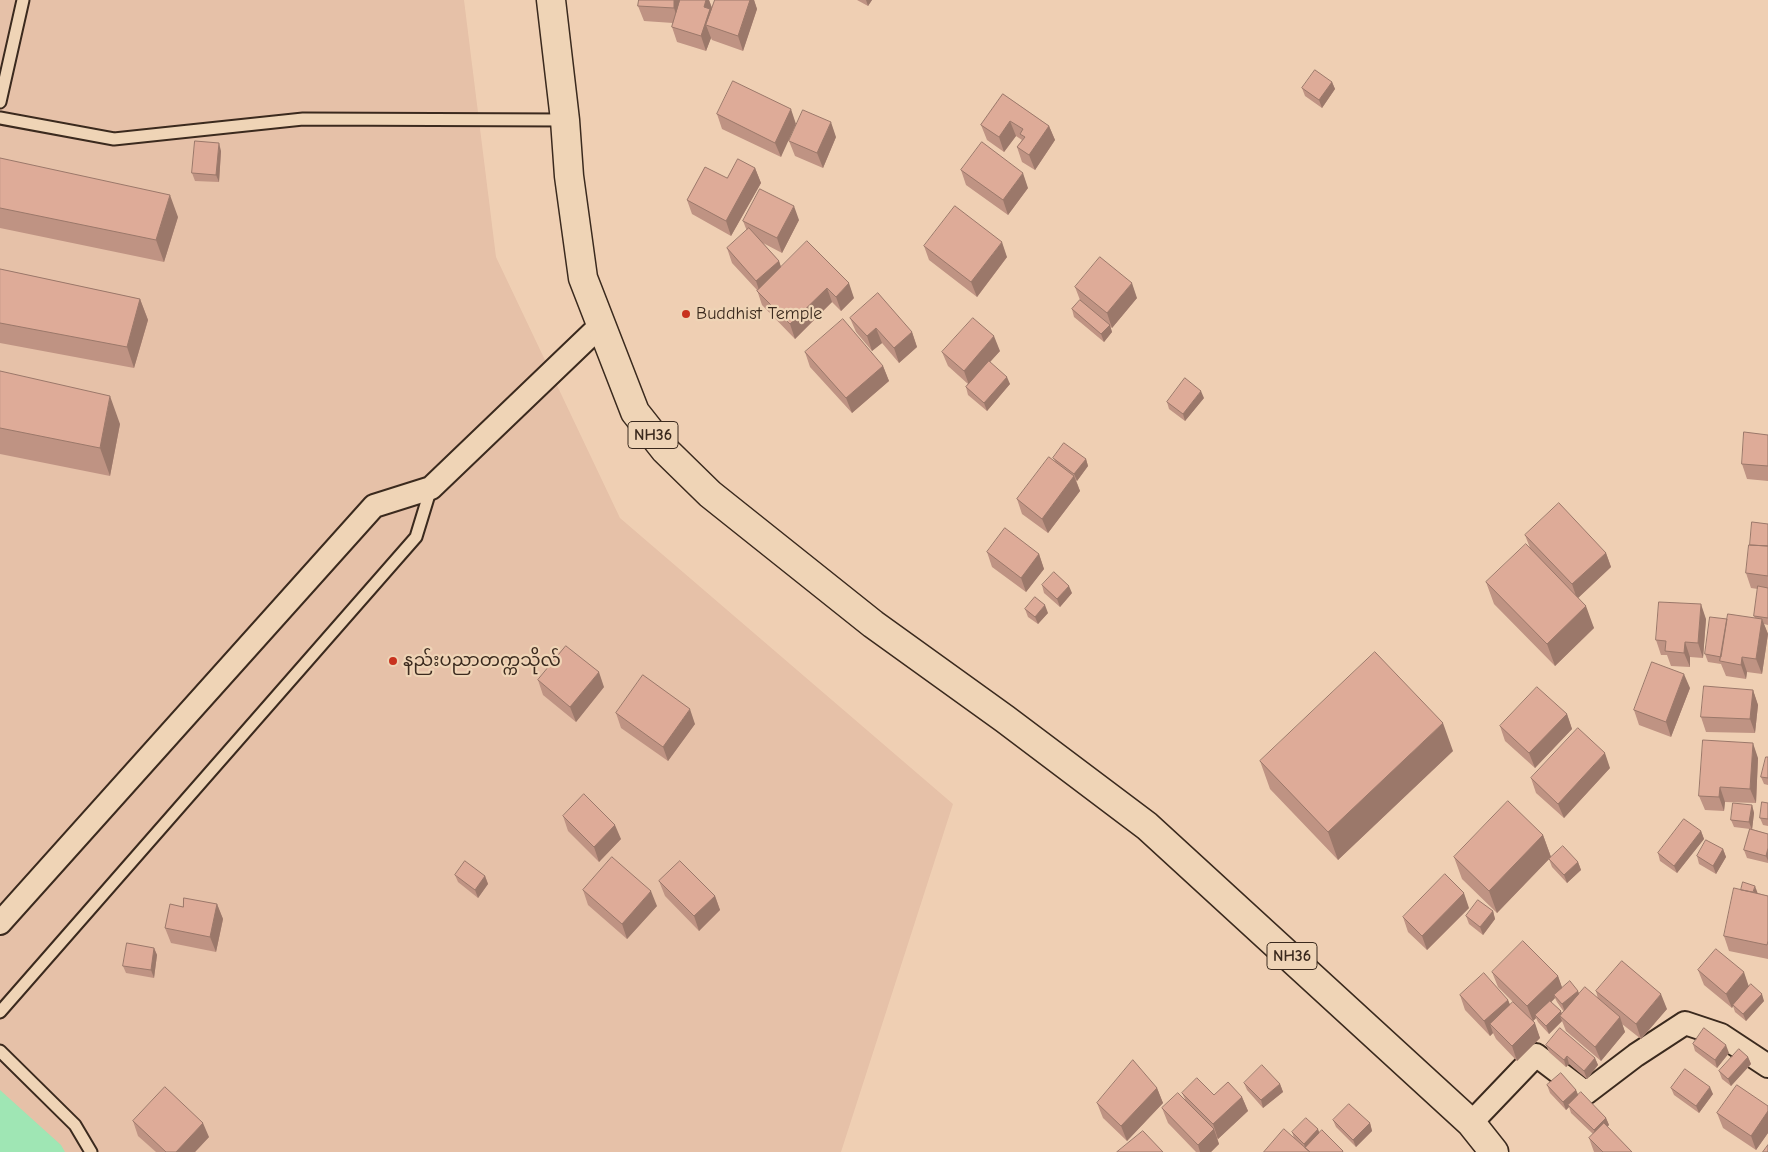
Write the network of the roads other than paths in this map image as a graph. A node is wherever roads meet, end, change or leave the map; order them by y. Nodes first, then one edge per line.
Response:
1 (23, 0) edge
2 (551, 0) edge
3 (0, 102) edge
4 (0, 118) edge
5 (565, 120) junction
6 (601, 325) junction
7 (431, 488) junction
8 (0, 923) edge
9 (0, 1012) edge
10 (0, 1051) edge
11 (1768, 1066) edge
12 (1472, 1122) junction
13 (91, 1152) edge
14 (1494, 1152) edge

1 - 3 lane
2 - 5 highway, NH36
4 - 5 lane
5 - 6 highway, NH36
6 - 7 street
6 - 12 highway, NH36
7 - 8 street
7 - 9 lane
10 - 13 lane
11 - 12 street
12 - 14 highway, NH36

